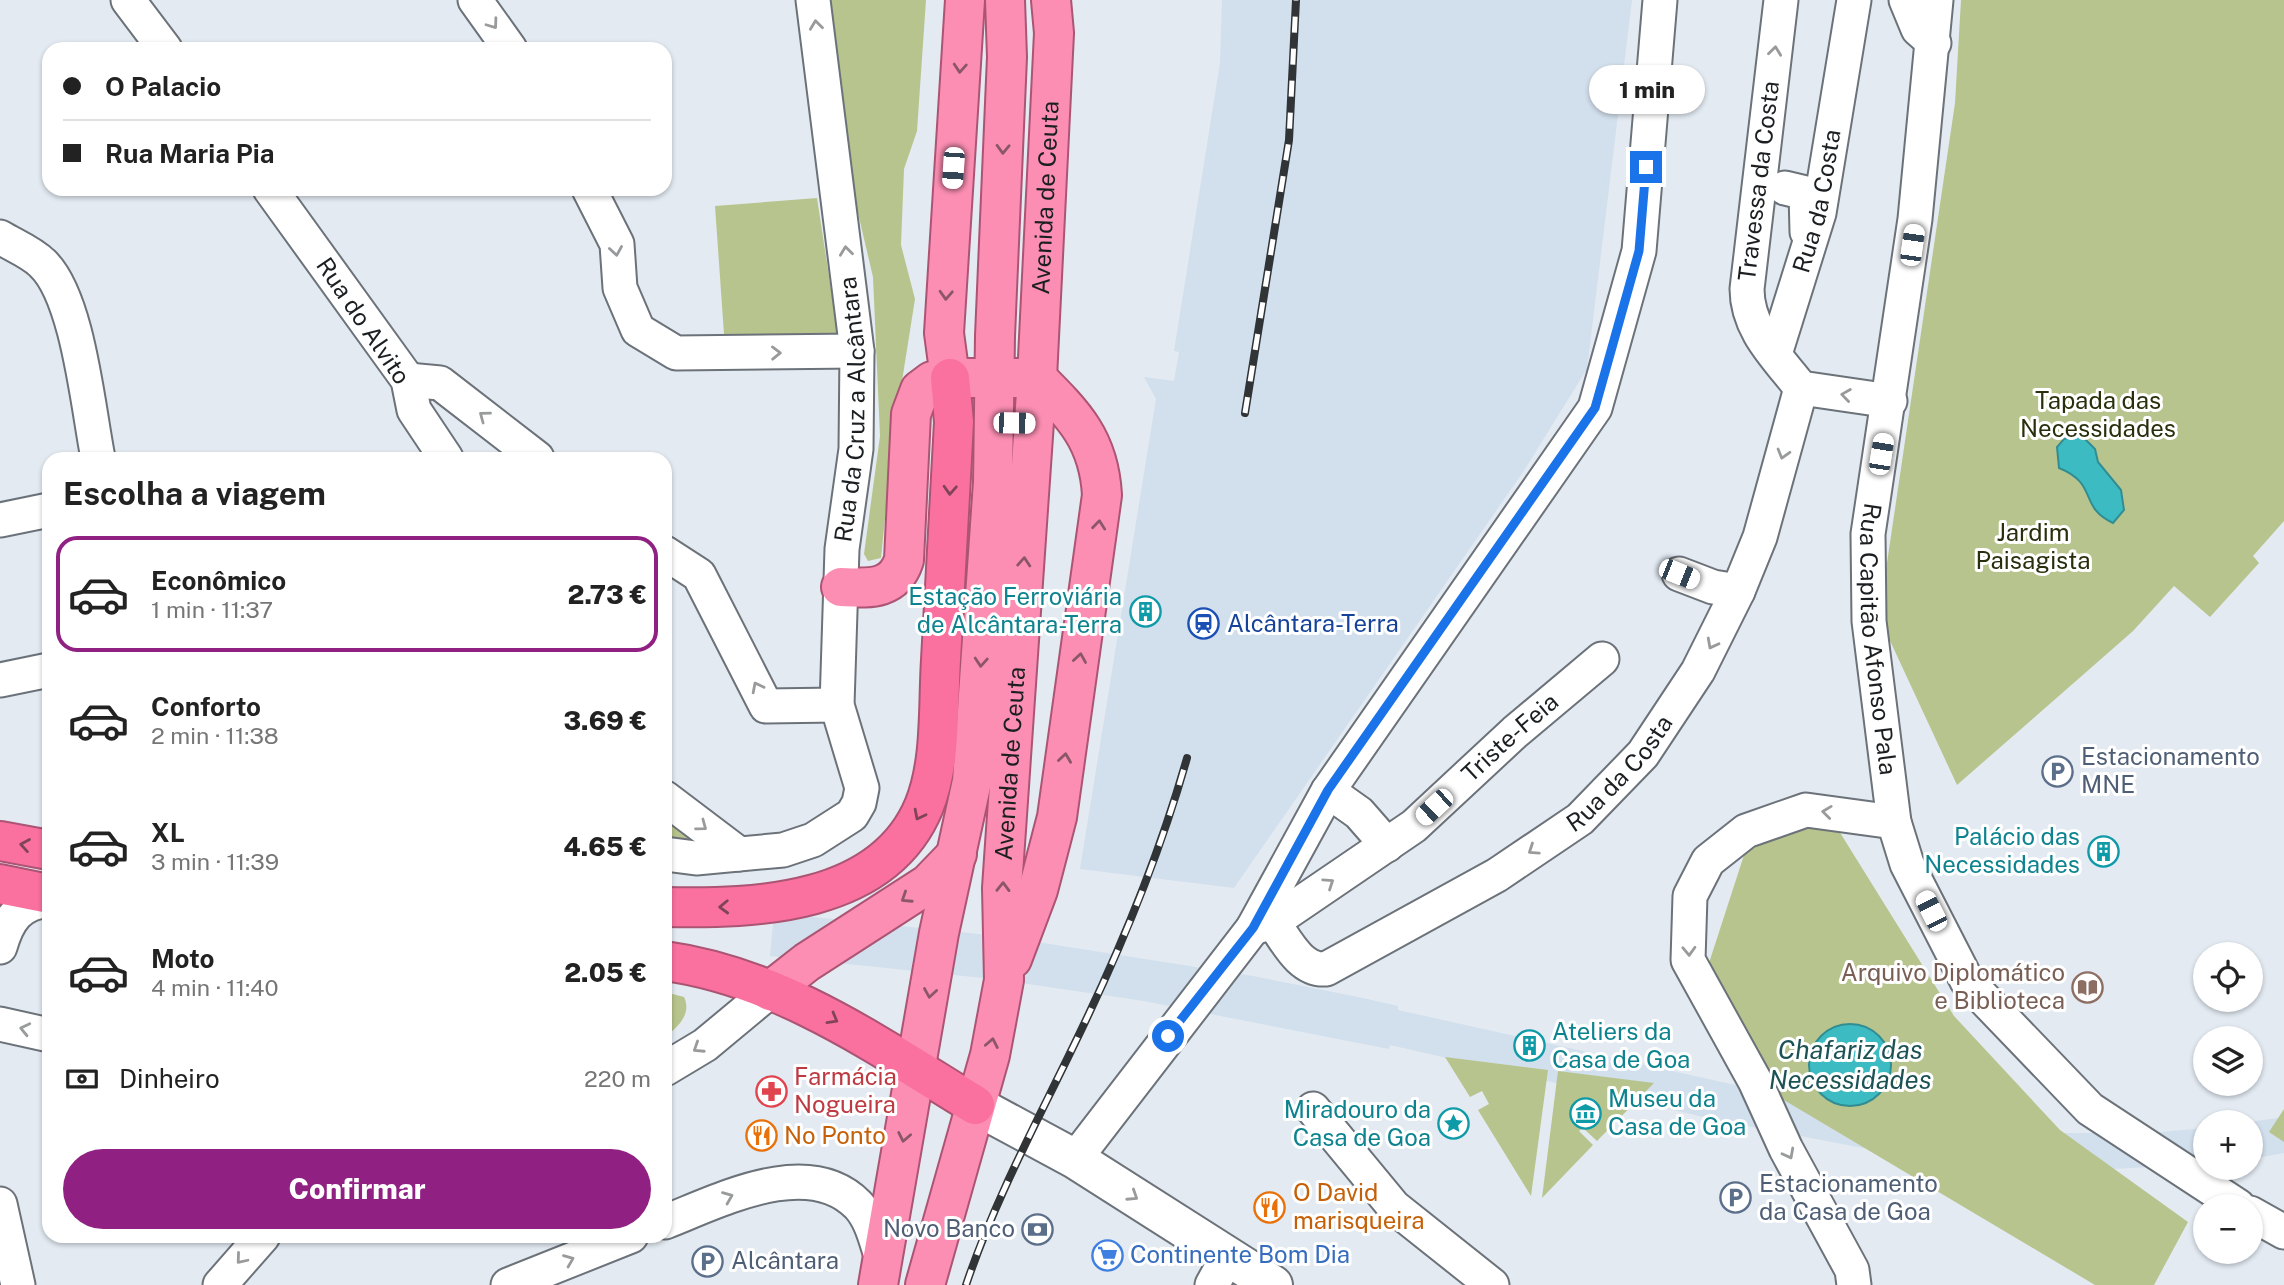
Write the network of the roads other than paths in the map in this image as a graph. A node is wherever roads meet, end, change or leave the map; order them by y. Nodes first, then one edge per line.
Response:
1 (128, 0) edge
2 (475, 0) edge
3 (813, 0) edge
4 (965, 0) edge
5 (1005, 0) edge
6 (1051, 0) edge
7 (1660, 0) edge
8 (1781, 0) edge
9 (1854, 0) edge
10 (1906, 0) edge
11 (1936, 0) edge
12 (160, 42) edge
13 (505, 42) edge
14 (1934, 43) junction
15 (1785, 188) dead end
16 (275, 196) edge
17 (593, 196) edge
18 (0, 238) edge
19 (1807, 249) junction
20 (857, 351) junction
21 (1775, 354) junction
22 (950, 378) junction
23 (994, 378) junction
24 (1037, 378) junction
25 (408, 380) junction
26 (1801, 388) junction
27 (1890, 401) junction
28 (954, 422) junction
29 (993, 423) junction
30 (1034, 424) junction
31 (910, 436) junction
32 (97, 452) edge
33 (442, 452) edge
34 (529, 452) edge
35 (42, 511) edge
36 (0, 520) edge
37 (672, 558) edge
38 (1679, 574) dead end
39 (841, 587) junction
40 (1738, 591) junction
41 (1602, 659) dead end
42 (42, 671) edge
43 (0, 680) edge
44 (837, 705) junction
45 (1328, 790) junction
46 (672, 803) edge
47 (1894, 821) junction
48 (0, 841) edge
49 (1387, 845) junction
50 (42, 849) edge
51 (739, 853) junction
52 (957, 853) junction
53 (672, 855) edge
54 (0, 884) edge
55 (42, 893) edge
56 (42, 901) edge
57 (672, 907) edge
58 (1263, 925) junction
59 (0, 947) edge
60 (672, 962) edge
61 (1004, 980) junction
62 (770, 991) junction
63 (0, 1024) edge
64 (42, 1033) edge
65 (672, 1065) edge
66 (917, 1070) junction
67 (975, 1105) junction
68 (1312, 1109) dead end
69 (1075, 1159) junction
70 (2220, 1194) edge
71 (0, 1204) edge
72 (672, 1219) edge
73 (2263, 1220) edge
74 (2284, 1232) edge
75 (257, 1243) edge
76 (613, 1243) edge
77 (1220, 1271) edge
78 (880, 1272) edge
79 (18, 1285) edge
80 (220, 1285) edge
81 (508, 1285) edge
82 (925, 1285) edge
83 (1272, 1285) edge
84 (1492, 1285) edge
85 (1854, 1285) edge

1 - 12 street
2 -> 13 street
20 -> 3 street, Rua da Cruz a Alcântara
4 -> 22 highway
5 -> 23 highway, Avenida de Ceuta
6 - 24 highway, Avenida de Ceuta
7 - 45 street
21 -> 8 street, Travessa da Costa
9 - 19 street, Rua da Costa
10 - 14 street
11 - 14 street, Rua Capitão Afonso Pala
14 - 27 street, Rua Capitão Afonso Pala
15 - 19 street
16 - 25 street, Rua do Alvito
17 -> 20 street
18 - 32 street
19 - 21 street, Rua da Costa
20 - 39 street, Rua da Cruz a Alcântara
21 - 26 street
22 - 23 highway
22 - 28 highway
22 - 31 highway
23 - 24 highway
23 - 29 highway, Avenida de Ceuta
24 - 30 highway, Avenida de Ceuta
61 -> 24 highway
25 - 33 street, Rua do Alvito
34 -> 25 street
27 -> 26 street
26 -> 40 street, Rua da Costa
27 - 47 street, Rua Capitão Afonso Pala
28 - 29 highway
28 - 31 highway
28 -> 57 highway
29 - 30 highway
29 -> 52 highway, Avenida de Ceuta
61 -> 30 highway, Avenida de Ceuta
31 - 39 highway
35 - 36 street
44 -> 37 street
38 - 40 street
39 - 44 street, Rua da Cruz a Alcântara
40 -> 58 street, Rua da Costa
41 - 49 street, Triste-Feia
42 - 43 street
44 - 51 street, Rua da Cruz a Alcântara
45 - 49 street
45 - 58 street
46 -> 51 street
47 - 70 street, Rua Capitão Afonso Pala
47 -> 85 street
50 -> 48 highway
58 -> 49 street, Triste-Feia
51 - 53 street
52 -> 62 highway
52 -> 66 highway, Avenida de Ceuta
54 - 55 highway
56 - 59 street
58 - 69 street
60 - 62 highway
67 -> 61 highway, Avenida de Ceuta
62 -> 65 street
62 -> 66 highway
64 -> 63 street
66 - 67 highway
66 -> 78 highway, Avenida de Ceuta
67 - 69 street
67 - 82 highway, Avenida de Ceuta
68 - 84 street
69 -> 77 street
71 - 79 street
72 -> 78 street
73 - 74 street
75 -> 80 street
81 -> 76 street
77 - 83 street

